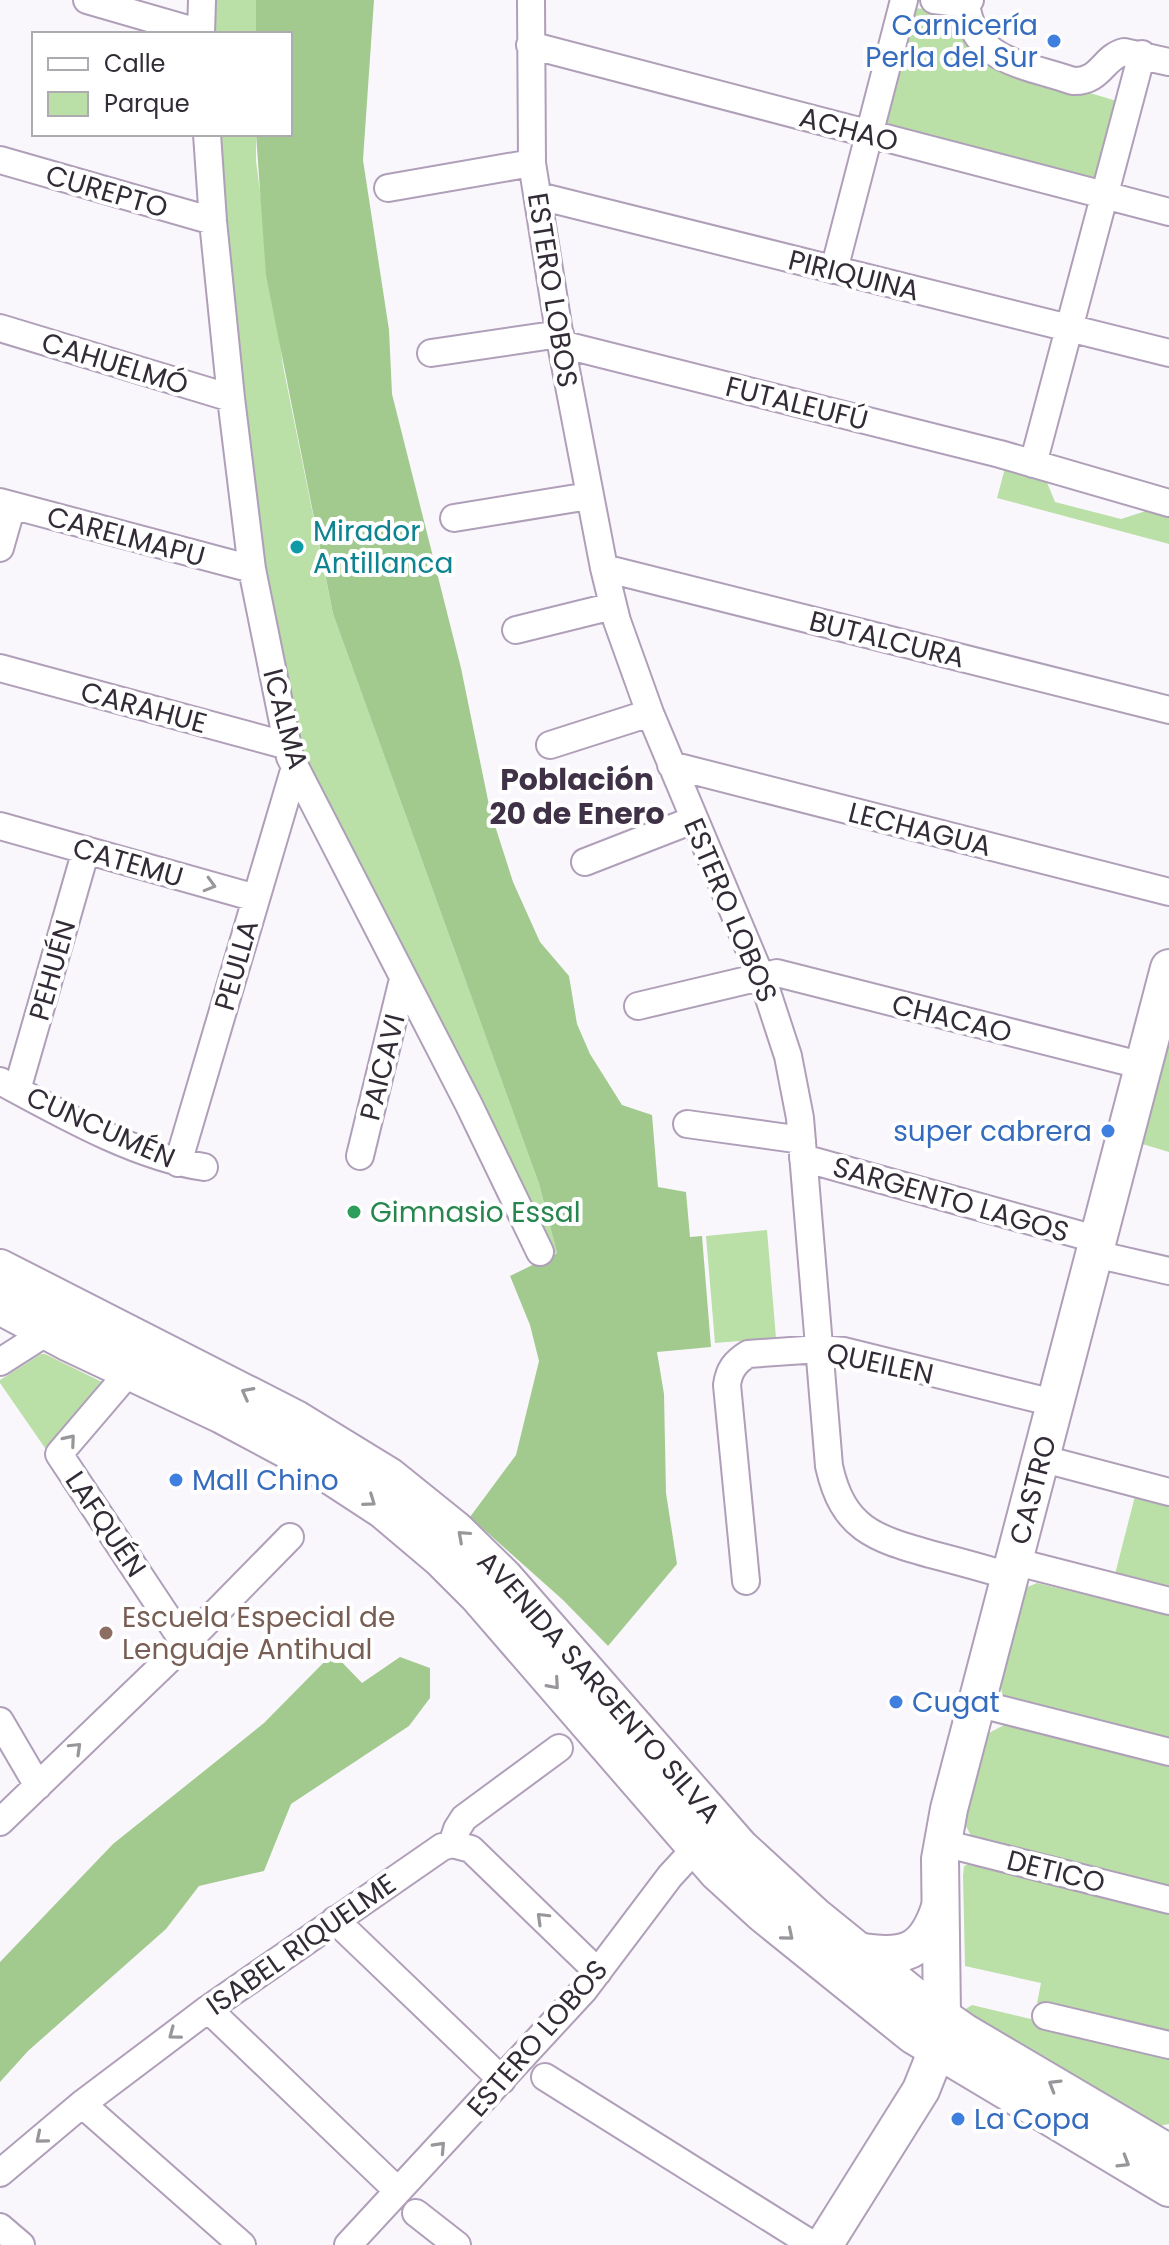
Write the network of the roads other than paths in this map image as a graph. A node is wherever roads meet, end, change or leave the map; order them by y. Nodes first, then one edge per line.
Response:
1 (87, 0) edge
2 (202, 0) edge
3 (528, 0) edge
4 (904, 0) edge
5 (934, 0) edge
6 (968, 1) edge
7 (194, 32) edge
8 (201, 32) edge
9 (530, 45) junction
10 (1142, 54) junction
11 (1169, 62) edge
12 (869, 134) junction
13 (207, 136) edge
14 (0, 160) edge
15 (532, 163) junction
16 (388, 188) dead end
17 (1105, 195) junction
18 (539, 196) junction
19 (1169, 212) edge
20 (213, 221) junction
21 (834, 270) junction
22 (0, 328) edge
23 (1069, 329) junction
24 (560, 339) junction
25 (431, 353) dead end
26 (1169, 353) edge
27 (231, 398) junction
28 (1033, 464) junction
29 (589, 496) junction
30 (1169, 503) edge
31 (6, 504) edge
32 (454, 518) dead end
33 (0, 548) edge
34 (604, 568) junction
35 (252, 569) junction
36 (613, 606) junction
37 (516, 630) dead end
38 (0, 668) edge
39 (1169, 710) edge
40 (650, 713) junction
41 (550, 745) dead end
42 (291, 756) junction
43 (671, 765) junction
44 (693, 820) junction
45 (0, 826) edge
46 (86, 850) junction
47 (585, 862) dead end
48 (1169, 892) edge
49 (256, 898) junction
50 (1169, 968) edge
51 (761, 975) junction
52 (403, 979) junction
53 (638, 1006) dead end
54 (1162, 1026) edge
55 (1144, 1066) junction
56 (9, 1086) edge
57 (687, 1124) dead end
58 (802, 1149) junction
59 (360, 1156) dead end
60 (178, 1163) junction
61 (204, 1167) dead end
62 (1097, 1247) junction
63 (540, 1252) dead end
64 (0, 1268) edge
65 (1169, 1271) edge
66 (0, 1306) edge
67 (57, 1318) junction
68 (819, 1349) junction
69 (0, 1362) edge
70 (129, 1372) junction
71 (1054, 1403) junction
72 (1040, 1458) junction
73 (1169, 1492) edge
74 (290, 1537) dead end
75 (1011, 1568) junction
76 (746, 1581) dead end
77 (1169, 1601) edge
78 (185, 1644) junction
79 (976, 1703) junction
80 (0, 1721) edge
81 (559, 1748) dead end
82 (1169, 1752) edge
83 (38, 1786) junction
84 (0, 1822) edge
85 (708, 1836) junction
86 (943, 1843) junction
87 (452, 1844) junction
88 (1169, 1900) edge
89 (940, 1906) junction
90 (335, 1920) junction
91 (857, 1951) junction
92 (598, 1972) junction
93 (208, 2009) junction
94 (1046, 2016) dead end
95 (940, 2034) junction
96 (1169, 2045) edge
97 (545, 2077) dead end
98 (502, 2080) junction
99 (82, 2104) junction
100 (1169, 2153) edge
101 (0, 2173) edge
102 (1169, 2188) edge
103 (398, 2191) junction
104 (416, 2213) dead end
105 (0, 2227) edge
106 (21, 2245) edge
107 (242, 2245) edge
108 (348, 2245) edge
109 (457, 2245) edge
110 (813, 2245) edge
111 (824, 2245) edge

1 - 7 street
2 - 8 street
3 - 9 street, ESTERO LOBOS
4 - 12 street
5 - 6 street
6 - 10 street
9 - 12 street, ACHAO
9 - 15 street, ESTERO LOBOS
10 - 11 street
10 - 17 street
12 - 17 street, ACHAO
12 - 21 street
13 - 20 street, ICALMA
14 - 20 street, CUREPTO
15 - 16 street
15 - 18 street, ESTERO LOBOS
17 - 19 street, ACHAO
17 - 23 street
18 - 21 street, PIRIQUINA
18 - 24 street, ESTERO LOBOS
20 - 27 street, ICALMA
21 - 23 street, PIRIQUINA
22 - 27 street, CAHUELMÓ
23 - 26 street, PIRIQUINA
23 - 28 street
24 - 25 street, FUTALEUFÚ
24 - 28 street, FUTALEUFÚ
24 - 29 street, ESTERO LOBOS
27 - 35 street, ICALMA
28 - 30 street, FUTALEUFÚ
29 - 32 street
29 - 34 street, ESTERO LOBOS
31 - 33 street
31 - 35 street, CARELMAPU
34 - 36 street, ESTERO LOBOS
34 - 39 street, BUTALCURA
35 - 42 street, ICALMA
36 - 37 street
36 - 40 street, ESTERO LOBOS
38 - 42 street, CARAHUE
40 - 41 street
40 - 43 street, ESTERO LOBOS
42 - 49 street, PEULLA
42 - 52 street, ICALMA
43 - 44 street, ESTERO LOBOS
43 - 48 street, LECHAGUA
44 - 47 street
44 - 51 street, ESTERO LOBOS
45 - 46 street, CATEMU
46 -> 49 street, CATEMU
46 - 56 street, PEHUÉN
49 - 60 street, PEULLA
50 - 54 main road, CASTRO
51 - 53 street, CHACAO
51 - 55 street, CHACAO
51 - 58 street, ESTERO LOBOS
52 - 59 street, PAICAVI
52 - 63 street, ICALMA
54 - 55 main road, CASTRO
55 - 62 main road, CASTRO
56 - 60 street, CUNCUMÉN
57 - 58 street, SARGENTO LAGOS
58 - 62 street, SARGENTO LAGOS
58 - 68 street, ESTERO LOBOS
60 - 61 street, CUNCUMÉN
62 - 65 street, SARGENTO LAGOS
62 - 71 main road, CASTRO
64 - 67 main road, AVENIDA SARGENTO SILVA
66 - 67 main road, AVENIDA SARGENTO SILVA
67 - 69 street
67 - 70 main road, AVENIDA SARGENTO SILVA
85 -> 67 main road, AVENIDA SARGENTO SILVA
68 - 71 street, QUEILEN
68 - 75 street, ESTERO LOBOS
68 - 76 street, QUEILEN
78 -> 70 street, LAFQUÉN
70 -> 85 main road, AVENIDA SARGENTO SILVA
71 - 72 main road, CASTRO
72 - 73 street
72 - 75 main road, CASTRO
74 - 78 street
75 - 77 street, ESTERO LOBOS
75 - 79 main road, CASTRO
83 -> 78 street
79 - 82 street
79 - 86 main road, CASTRO
80 - 83 street
81 - 87 street
83 - 84 street
85 - 91 main road, AVENIDA SARGENTO SILVA
85 - 92 street, ESTERO LOBOS
85 -> 95 main road, AVENIDA SARGENTO SILVA
86 - 88 street, DETICO
86 - 89 main road, CASTRO
87 - 90 street, ISABEL RIQUELME
92 -> 87 street
89 - 91 main road
89 - 95 main road, CASTRO
90 - 93 street, ISABEL RIQUELME
90 - 98 street
91 - 95 main road, AVENIDA SARGENTO SILVA
92 - 98 street, ESTERO LOBOS
93 -> 99 street, ISABEL RIQUELME
93 - 103 street
94 - 96 street
100 -> 95 main road, AVENIDA SARGENTO SILVA
95 -> 102 main road, AVENIDA SARGENTO SILVA
95 - 111 main road
97 - 110 street
103 -> 98 street, ESTERO LOBOS
99 -> 101 street, ISABEL RIQUELME
99 - 107 street
103 - 108 street, ESTERO LOBOS
104 - 109 street
105 - 106 street

